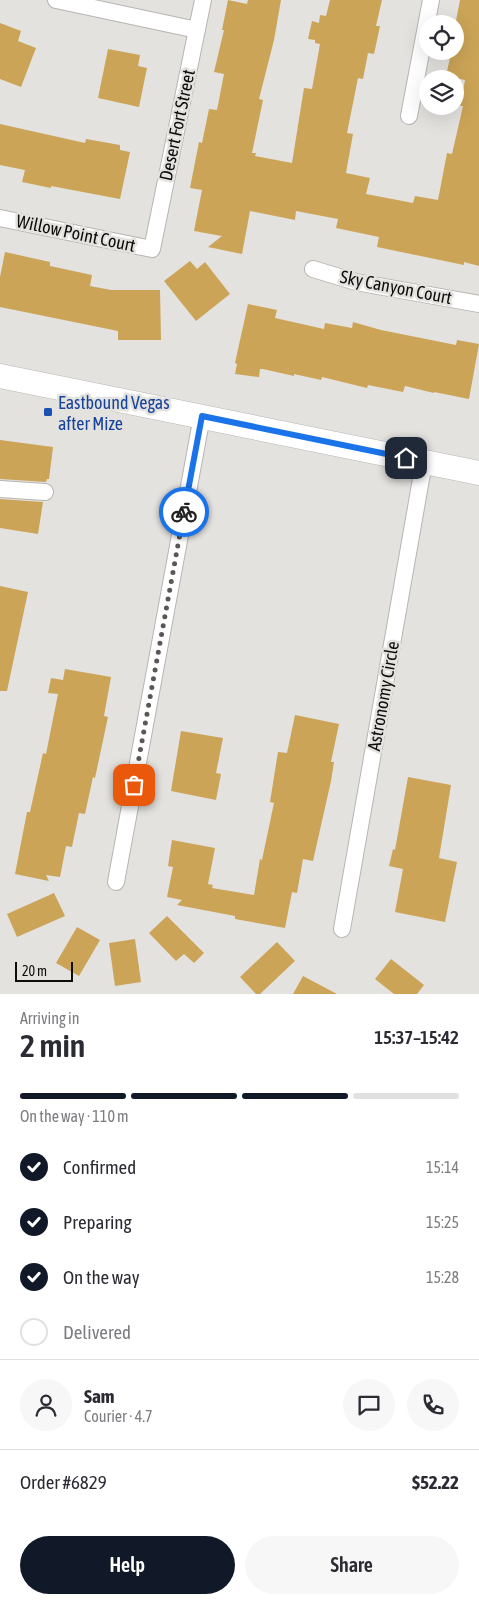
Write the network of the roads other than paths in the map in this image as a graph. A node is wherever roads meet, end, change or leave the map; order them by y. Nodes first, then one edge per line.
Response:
1 (56, 0) edge
2 (203, 0) edge
3 (431, 0) edge
4 (197, 30) junction
5 (409, 116) dead end
6 (0, 218) edge
7 (152, 249) joint
8 (313, 269) dead end
9 (479, 304) edge
10 (0, 376) edge
11 (202, 416) junction
12 (424, 462) junction
13 (479, 473) edge
14 (0, 489) edge
15 (45, 492) dead end
16 (116, 882) dead end
17 (342, 930) dead end

1 - 4 street
2 - 4 street, Desert Fort Street
3 - 5 street
4 - 7 street, Desert Fort Street
6 - 7 street, Willow Point Court
8 - 9 street, Sky Canyon Court
10 - 11 main road
11 - 12 main road
11 - 16 street
12 - 13 main road
12 - 17 street, Astronomy Circle
14 - 15 street

